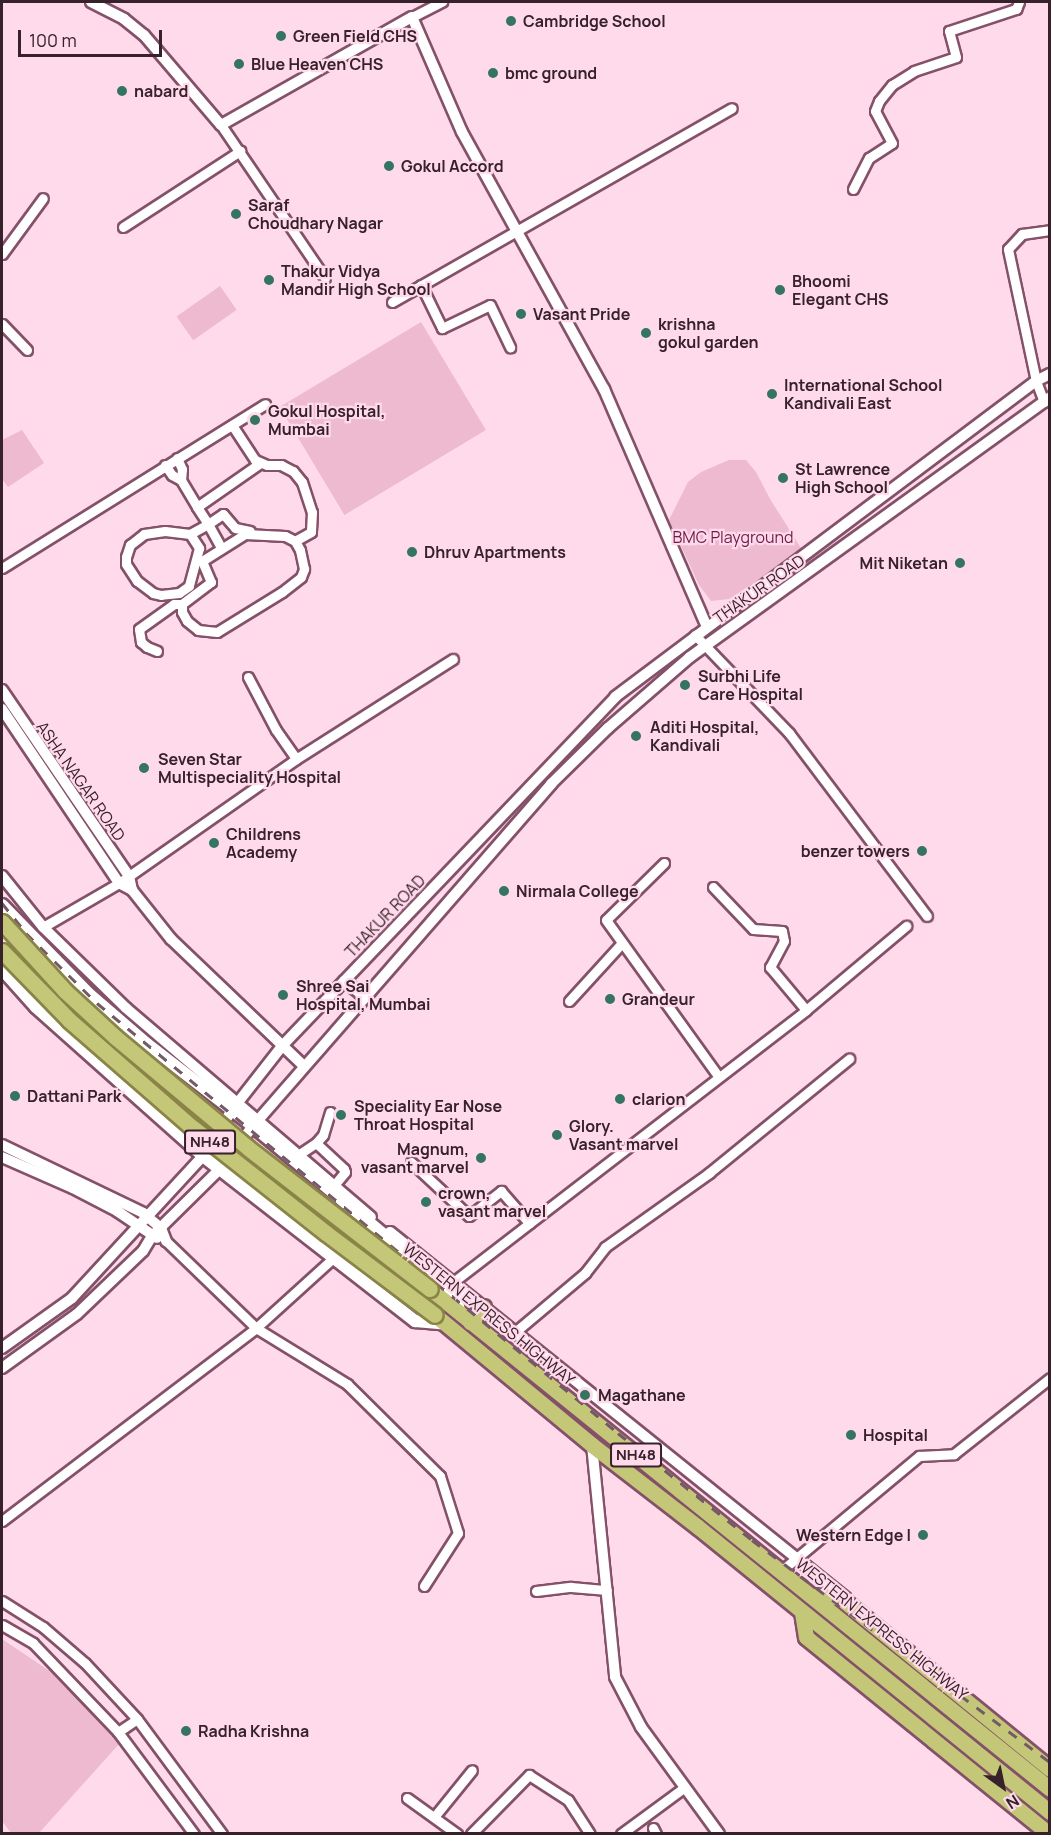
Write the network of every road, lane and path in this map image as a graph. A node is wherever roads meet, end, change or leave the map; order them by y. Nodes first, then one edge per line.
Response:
1 (91, 2) edge
2 (442, 2) edge
3 (1019, 2) edge
4 (412, 17) junction
5 (732, 108) dead end
6 (221, 124) junction
7 (240, 151) junction
8 (853, 189) dead end
9 (43, 198) dead end
10 (123, 226) dead end
11 (516, 230) junction
12 (1050, 230) edge
13 (2, 254) edge
14 (325, 278) dead end
15 (421, 285) junction
16 (392, 302) dead end
17 (2, 324) edge
18 (510, 347) dead end
19 (27, 350) dead end
20 (1050, 374) edge
21 (1036, 381) junction
22 (1047, 400) edge
23 (265, 404) dead end
24 (231, 425) junction
25 (177, 458) junction
26 (260, 464) junction
27 (165, 465) junction
28 (181, 480) junction
29 (197, 507) junction
30 (208, 524) junction
31 (190, 534) junction
32 (285, 536) junction
33 (826, 538) junction
34 (295, 541) junction
35 (222, 547) junction
36 (834, 554) junction
37 (2, 568) edge
38 (182, 604) junction
39 (707, 627) junction
40 (695, 635) junction
41 (716, 638) junction
42 (706, 645) junction
43 (157, 651) dead end
44 (453, 659) dead end
45 (248, 677) dead end
46 (2, 690) edge
47 (2, 709) edge
48 (296, 759) junction
49 (513, 804) junction
50 (526, 813) junction
51 (664, 863) dead end
52 (2, 876) edge
53 (129, 876) junction
54 (119, 883) junction
55 (713, 887) dead end
56 (132, 890) junction
57 (2, 905) edge
58 (927, 916) dead end
59 (2, 922) edge
60 (906, 926) dead end
61 (43, 927) junction
62 (621, 944) junction
63 (2, 951) edge
64 (2, 969) edge
65 (344, 981) junction
66 (364, 997) junction
67 (569, 1001) dead end
68 (806, 1010) junction
69 (283, 1045) junction
70 (849, 1059) dead end
71 (304, 1066) junction
72 (718, 1076) junction
73 (235, 1107) junction
74 (330, 1112) dead end
75 (255, 1123) junction
76 (316, 1143) junction
77 (2, 1145) edge
78 (298, 1155) junction
79 (203, 1156) junction
80 (2, 1157) edge
81 (411, 1162) dead end
82 (220, 1169) junction
83 (75, 1184) junction
84 (334, 1185) junction
85 (147, 1216) junction
86 (529, 1223) junction
87 (138, 1225) junction
88 (161, 1228) junction
89 (152, 1236) junction
90 (166, 1241) junction
91 (332, 1258) junction
92 (449, 1285) junction
93 (483, 1307) junction
94 (465, 1318) junction
95 (441, 1319) junction
96 (256, 1328) junction
97 (514, 1332) junction
98 (2, 1348) edge
99 (2, 1368) edge
100 (1050, 1378) edge
101 (592, 1445) junction
102 (2, 1521) edge
103 (795, 1559) junction
104 (781, 1571) junction
105 (424, 1586) dead end
106 (607, 1590) junction
107 (536, 1591) dead end
108 (813, 1596) junction
109 (2, 1601) edge
110 (802, 1612) junction
111 (2, 1625) edge
112 (43, 1627) junction
113 (33, 1642) junction
114 (137, 1719) junction
115 (118, 1732) junction
116 (1050, 1762) edge
117 (1050, 1769) edge
118 (472, 1770) dead end
119 (685, 1787) junction
120 (1050, 1789) edge
121 (407, 1798) dead end
122 (1050, 1812) edge
123 (434, 1817) junction
124 (194, 1833) edge
125 (222, 1833) edge
126 (457, 1833) edge
127 (471, 1833) edge
128 (590, 1833) edge
129 (621, 1833) edge
130 (719, 1833) edge
131 (1049, 1833) edge

1 - 6 street
2 - 4 street
3 - 8 street
4 - 6 street
4 - 11 street
5 - 11 street
6 - 7 street
7 - 10 street
7 - 14 street
9 - 13 street
11 - 15 street
11 - 39 street
12 - 21 street
15 - 16 street
15 - 18 street
17 - 19 street
20 - 21 street, THAKUR ROAD
21 - 22 street
21 - 33 street, THAKUR ROAD
22 - 36 street, THAKUR ROAD
23 - 24 street
24 - 25 street
24 - 26 street
25 - 27 street
25 - 28 street
26 - 29 street
26 - 34 street
27 - 28 street
27 - 37 street
28 - 29 street
29 - 30 street
30 - 31 street
30 - 32 street
30 - 35 street
31 - 31 street
32 - 34 street
32 - 35 street
33 - 36 street
33 - 39 street, THAKUR ROAD
34 - 38 street
35 - 38 street
36 - 41 street, THAKUR ROAD
38 - 43 street
39 - 40 street, THAKUR ROAD
39 - 41 street
40 - 42 street
40 - 49 street, THAKUR ROAD
41 - 42 street, THAKUR ROAD
42 - 50 street, THAKUR ROAD
42 - 58 street
44 - 48 street
45 - 48 street
46 - 53 street, ASHA NAGAR ROAD
47 - 54 street, ASHA NAGAR ROAD
48 - 53 street
49 - 50 street
49 - 65 street, THAKUR ROAD
50 - 66 street, THAKUR ROAD
51 - 62 street
52 - 61 street
53 - 54 street
53 - 56 street, ASHA NAGAR ROAD
54 - 56 street, ASHA NAGAR ROAD
54 - 61 street
55 - 68 street
56 - 69 street, ASHA NAGAR ROAD
57 - 73 main road
59 - 94 highway, WESTERN EXPRESS HIGHWAY / NH48, bridge
60 - 68 street
61 - 73 street
62 - 67 street
62 - 72 street
63 - 95 highway, WESTERN EXPRESS HIGHWAY / NH48, bridge
64 - 79 main road
65 - 66 street
65 - 69 street, THAKUR ROAD
66 - 71 street, THAKUR ROAD
68 - 72 street
69 - 71 street, ASHA NAGAR ROAD
69 - 73 street, THAKUR ROAD
70 - 97 street
71 - 75 street, THAKUR ROAD
72 - 86 street
73 - 75 main road
73 - 79 street, THAKUR ROAD
74 - 76 street
75 - 78 street
75 - 82 street
75 - 92 main road
76 - 78 street
76 - 84 street
77 - 83 street
78 - 84 street
79 - 82 main road
79 - 85 street, THAKUR ROAD
80 - 83 street
81 - 86 street
82 - 88 street
82 - 91 main road
83 - 85 street
83 - 87 street
84 - 92 street
85 - 87 street, THAKUR ROAD
85 - 88 street
86 - 92 street
87 - 89 street
87 - 98 street, THAKUR ROAD
88 - 89 street
88 - 90 street
89 - 90 street
89 - 99 street
90 - 96 street
91 - 95 main road
91 - 96 street
92 - 93 street
92 - 94 main road
93 - 94 highway
93 - 97 street
94 - 104 highway, WESTERN EXPRESS HIGHWAY / NH48
95 - 101 highway, WESTERN EXPRESS HIGHWAY / NH48
96 - 102 street
96 - 105 street
97 - 103 street
100 - 103 street
101 - 106 street
101 - 110 highway, WESTERN EXPRESS HIGHWAY / NH48
103 - 104 street
103 - 116 street
104 - 108 highway, WESTERN EXPRESS HIGHWAY / NH48
106 - 107 street
106 - 119 street
108 - 117 highway
108 - 120 highway, WESTERN EXPRESS HIGHWAY / NH48
109 - 112 street
110 - 122 highway, WESTERN EXPRESS HIGHWAY / NH48
110 - 131 highway
111 - 113 street
112 - 113 street
112 - 114 street
113 - 115 street
114 - 115 street
114 - 125 street
115 - 124 street
118 - 123 street
119 - 129 street
119 - 130 street
121 - 123 street
123 - 126 street
127 - 128 street

